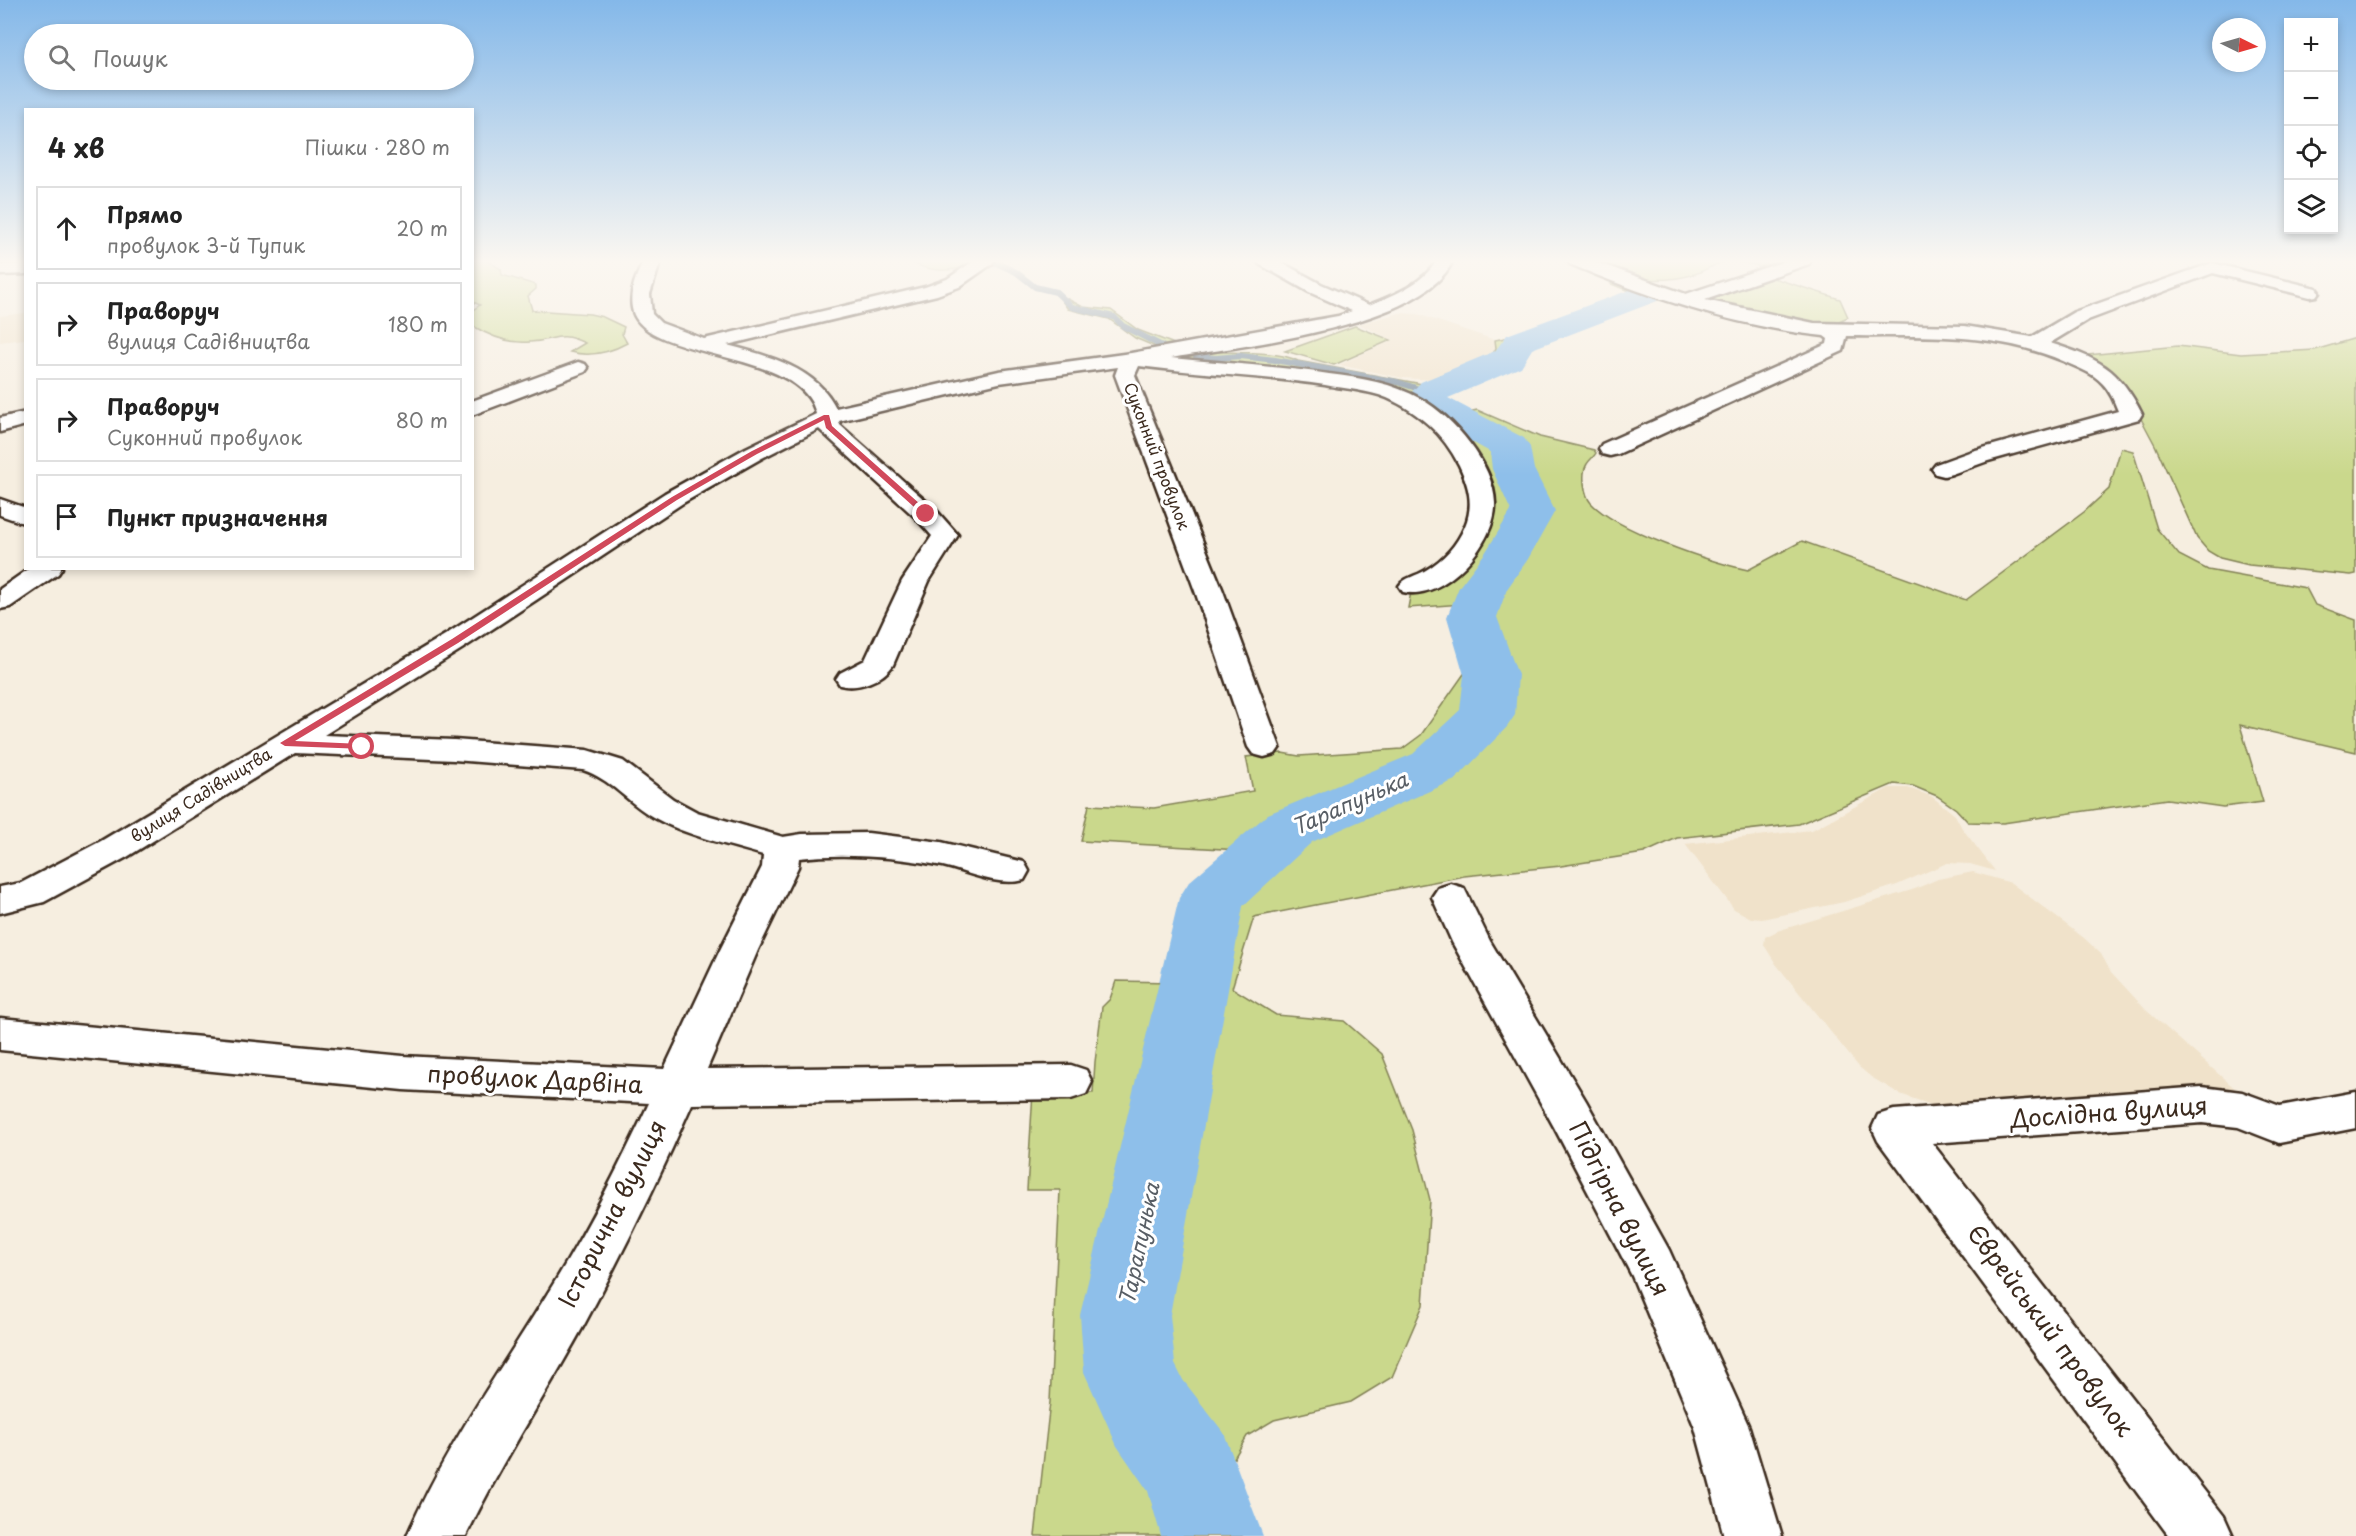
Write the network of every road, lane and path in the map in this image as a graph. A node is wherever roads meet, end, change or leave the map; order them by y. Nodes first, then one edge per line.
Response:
1 (666, 332) edge
2 (758, 332) edge
3 (1286, 332) edge
4 (1831, 332) joint
5 (1845, 332) edge
6 (1940, 332) edge
7 (2055, 332) edge
8 (2036, 343) junction
9 (705, 344) junction
10 (1131, 359) junction
11 (578, 368) dead end
12 (474, 408) edge
13 (827, 417) junction
14 (24, 419) edge
15 (0, 425) edge
16 (1610, 449) dead end
17 (1944, 469) dead end
18 (0, 506) edge
19 (24, 516) edge
20 (46, 570) edge
21 (1413, 586) dead end
22 (0, 602) edge
23 (851, 679) dead end
24 (285, 743) junction
25 (1264, 747) dead end
26 (782, 849) junction
27 (1011, 871) dead end
28 (15, 897) edge
29 (1451, 897) dead end
30 (0, 919) edge
31 (0, 1034) edge
32 (1071, 1082) dead end
33 (677, 1087) junction
34 (2356, 1110) edge
35 (1894, 1128) joint
36 (436, 1536) edge
37 (1753, 1536) edge
38 (2204, 1536) edge

1 - 9 street
2 - 9 street
3 - 10 street, вулиця Садівництва
4 - 5 street
4 - 16 street
6 - 8 street
7 - 8 street
8 - 17 street
9 - 13 street
10 - 13 street, вулиця Садівництва
10 - 21 street, Суконний провулок
10 - 25 street, Суконний провулок
11 - 12 street
13 - 23 street
13 - 24 street, вулиця Садівництва
14 - 15 street
18 - 19 street
20 - 22 street
24 - 26 street
24 - 28 street, вулиця Садівництва
26 - 27 street
26 - 33 street, Історична вулиця
28 - 30 street, вулиця Садівництва
29 - 37 street, Підгірна вулиця
31 - 33 street, провулок Дарвіна
32 - 33 street, провулок Дарвіна
33 - 36 street, Історична вулиця
34 - 35 street, Дослідна вулиця
35 - 38 street, Єврейський провулок

